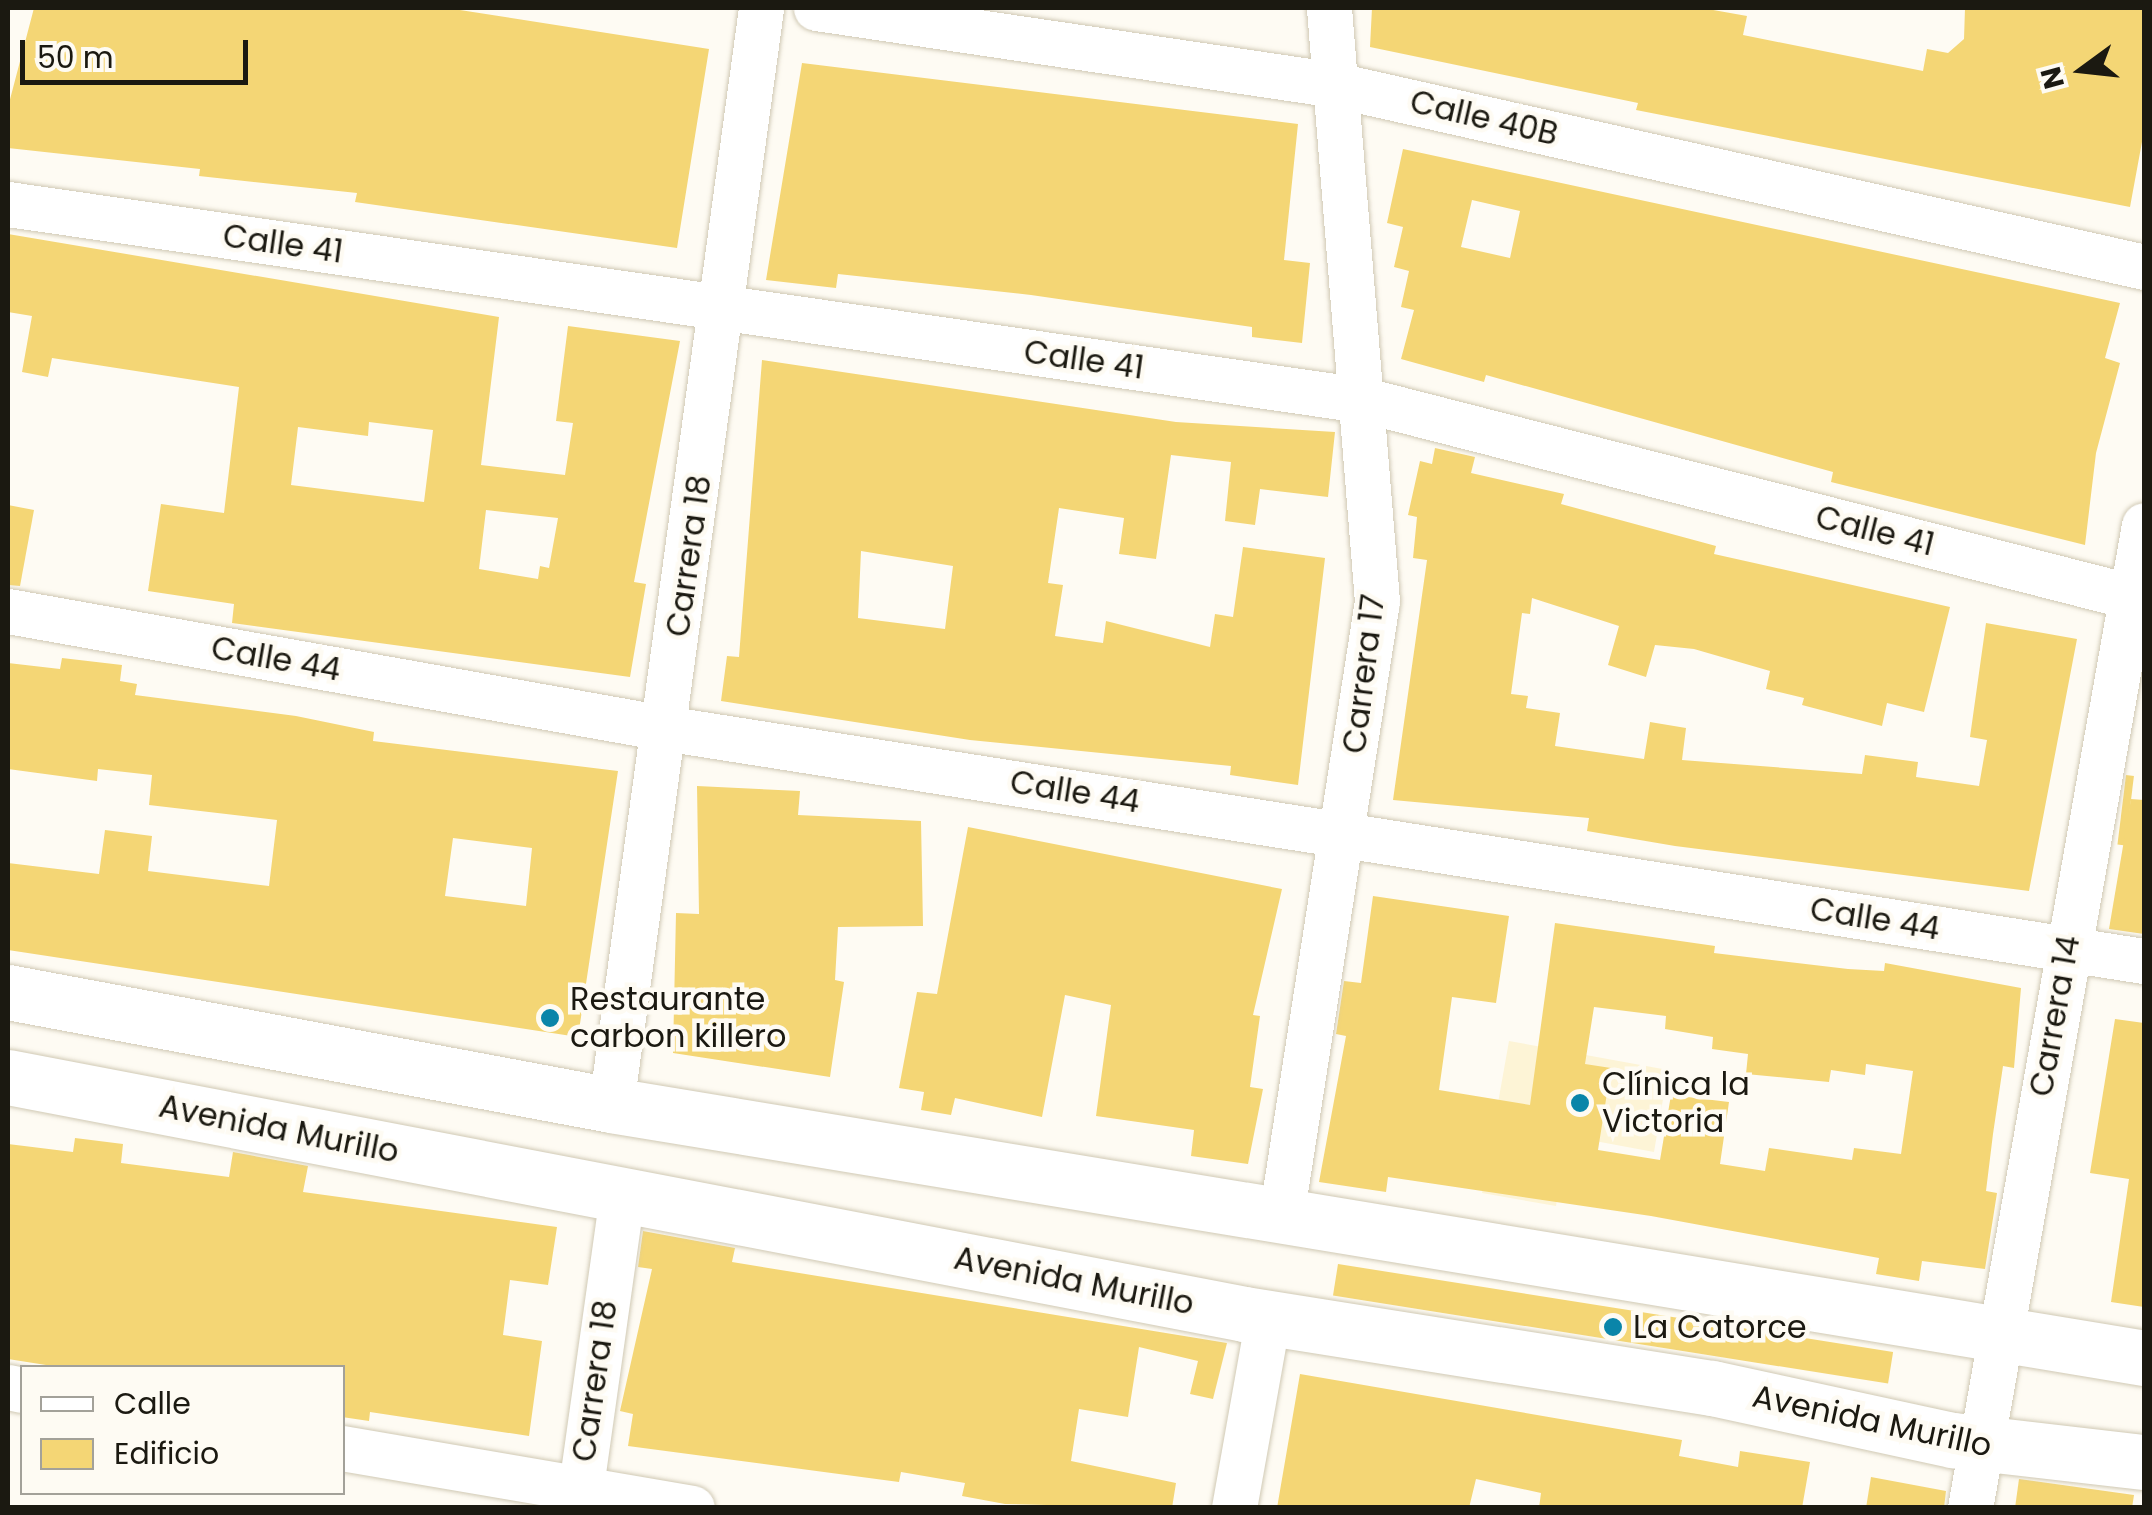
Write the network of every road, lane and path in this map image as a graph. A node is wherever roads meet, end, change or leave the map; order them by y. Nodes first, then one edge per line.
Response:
1 (761, 8) edge
2 (816, 8) edge
3 (1329, 8) edge
4 (1336, 85) junction
5 (8, 204) edge
6 (2144, 266) edge
7 (726, 308) junction
8 (1368, 400) junction
9 (2144, 525) edge
10 (2138, 599) edge
11 (8, 612) edge
12 (664, 728) junction
13 (1342, 833) junction
14 (2068, 949) junction
15 (2144, 962) edge
16 (8, 992) edge
17 (8, 1078) edge
18 (611, 1105) junction
19 (622, 1194) junction
20 (1280, 1217) junction
21 (1268, 1318) junction
22 (1998, 1331) junction
23 (2144, 1358) edge
24 (1980, 1444) junction
25 (345, 1449) edge
26 (2144, 1462) edge
27 (579, 1499) edge
28 (692, 1508) edge
29 (1234, 1508) edge
30 (1970, 1508) edge

1 - 7 street, Carrera 18
2 - 4 street, Calle 40B
3 - 4 street, Carrera 17
4 - 6 street, Calle 40B
4 - 8 street, Carrera 17
5 - 7 street, Calle 41
7 - 8 street, Calle 41
7 - 12 street, Carrera 18
8 - 10 street, Calle 41
8 - 13 street, Carrera 17
9 - 10 street, Carrera 14
10 - 14 street, Carrera 14
11 - 12 street, Calle 44
12 - 13 street, Calle 44
12 - 18 street, Carrera 18
13 - 14 street, Calle 44
13 - 20 street, Carrera 17
14 - 15 street, Calle 44
14 - 22 street, Carrera 14
16 - 18 main road
17 - 19 main road, Avenida Murillo
18 - 20 main road
19 - 21 main road, Avenida Murillo
19 - 27 street, Carrera 18
20 - 22 main road
21 - 24 main road, Avenida Murillo
21 - 29 street
22 - 23 main road
22 - 24 street, Carrera 14
24 - 26 main road, Avenida Murillo
24 - 30 street, Carrera 14
25 - 27 street
27 - 28 street

